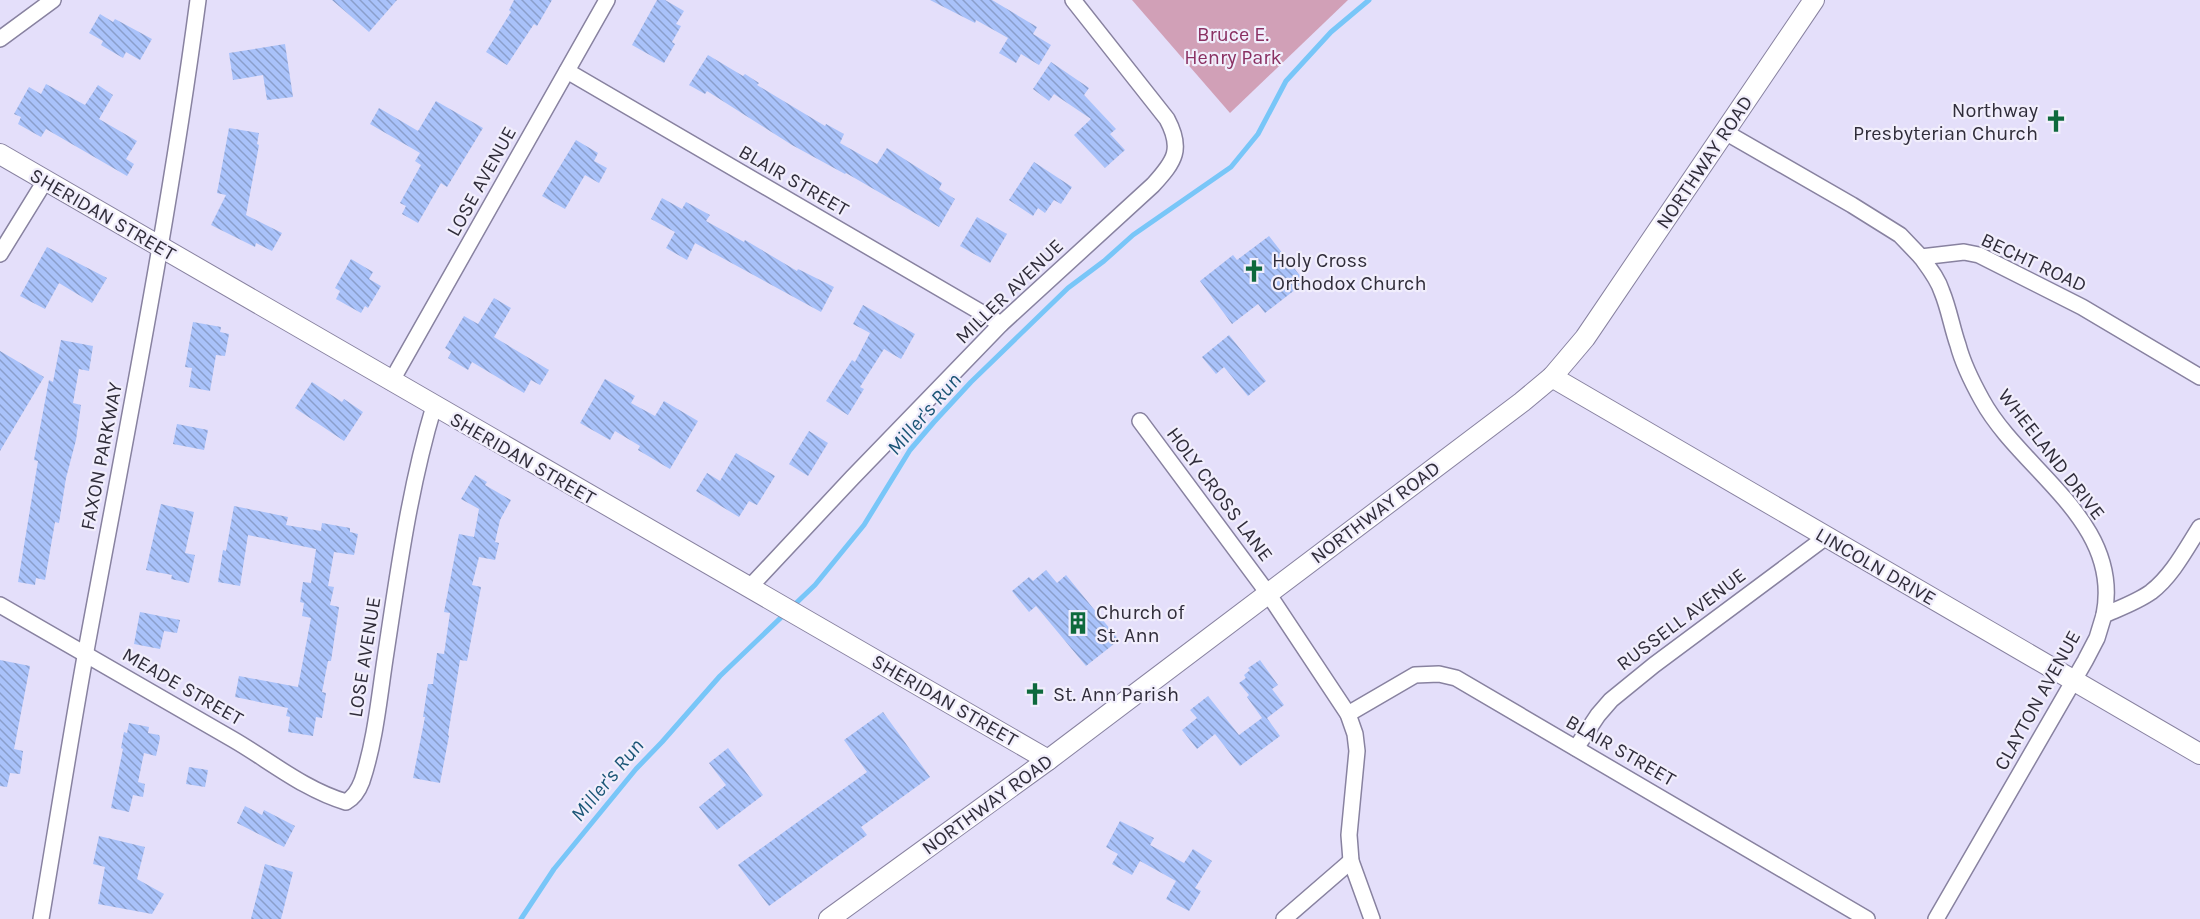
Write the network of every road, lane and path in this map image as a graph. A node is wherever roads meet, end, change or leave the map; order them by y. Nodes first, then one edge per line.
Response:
1 (53, 0) edge
2 (198, 0) edge
3 (607, 0) edge
4 (1073, 0) edge
5 (1814, 0) edge
6 (0, 39) edge
7 (567, 71) junction
8 (1725, 132) junction
9 (0, 154) edge
10 (45, 181) junction
11 (161, 248) junction
12 (0, 254) edge
13 (1921, 257) junction
14 (1001, 324) junction
15 (1552, 377) junction
16 (2200, 377) edge
17 (391, 382) junction
18 (434, 406) junction
19 (1140, 421) dead end
20 (2200, 527) edge
21 (1826, 537) junction
22 (749, 588) junction
23 (1267, 592) junction
24 (0, 605) edge
25 (2104, 615) junction
26 (86, 654) junction
27 (2073, 681) junction
28 (1348, 714) junction
29 (1576, 748) junction
30 (2200, 754) edge
31 (1048, 760) junction
32 (345, 802) joint
33 (1352, 861) junction
34 (41, 919) edge
35 (829, 919) edge
36 (1284, 919) edge
37 (1372, 919) edge
38 (1867, 919) edge
39 (1936, 919) edge

1 - 6 street
2 - 11 street, FAXON PARKWAY
3 - 7 street, LOSE AVENUE
4 - 14 street, MILLER AVENUE
5 - 8 street, NORTHWAY ROAD
7 - 14 street, BLAIR STREET
7 - 17 street, LOSE AVENUE
8 - 13 street
8 - 15 street, NORTHWAY ROAD
9 - 10 street, SHERIDAN STREET
10 - 11 street, SHERIDAN STREET
10 - 12 street
11 - 17 street, SHERIDAN STREET
11 - 26 street, FAXON PARKWAY
13 - 16 street, BECHT ROAD
13 - 25 street, WHEELAND DRIVE
14 - 22 street, MILLER AVENUE
15 - 21 street, LINCOLN DRIVE
15 - 23 street, NORTHWAY ROAD
17 - 18 street, SHERIDAN STREET
18 - 22 street, SHERIDAN STREET
18 - 32 street, LOSE AVENUE
19 - 23 street, HOLY CROSS LANE
20 - 25 street, CLAYTON AVENUE
21 - 27 street, LINCOLN DRIVE
21 - 29 street, RUSSELL AVENUE
22 - 31 street, SHERIDAN STREET
23 - 28 street
23 - 31 street, NORTHWAY ROAD
24 - 26 street, MEADE STREET
25 - 27 street, CLAYTON AVENUE
26 - 32 street, MEADE STREET
26 - 34 street, FAXON PARKWAY
27 - 30 street, LINCOLN DRIVE
27 - 39 street, CLAYTON AVENUE
28 - 29 street, BLAIR STREET
28 - 33 street
29 - 38 street, BLAIR STREET
31 - 35 street, NORTHWAY ROAD
33 - 36 street
33 - 37 street

